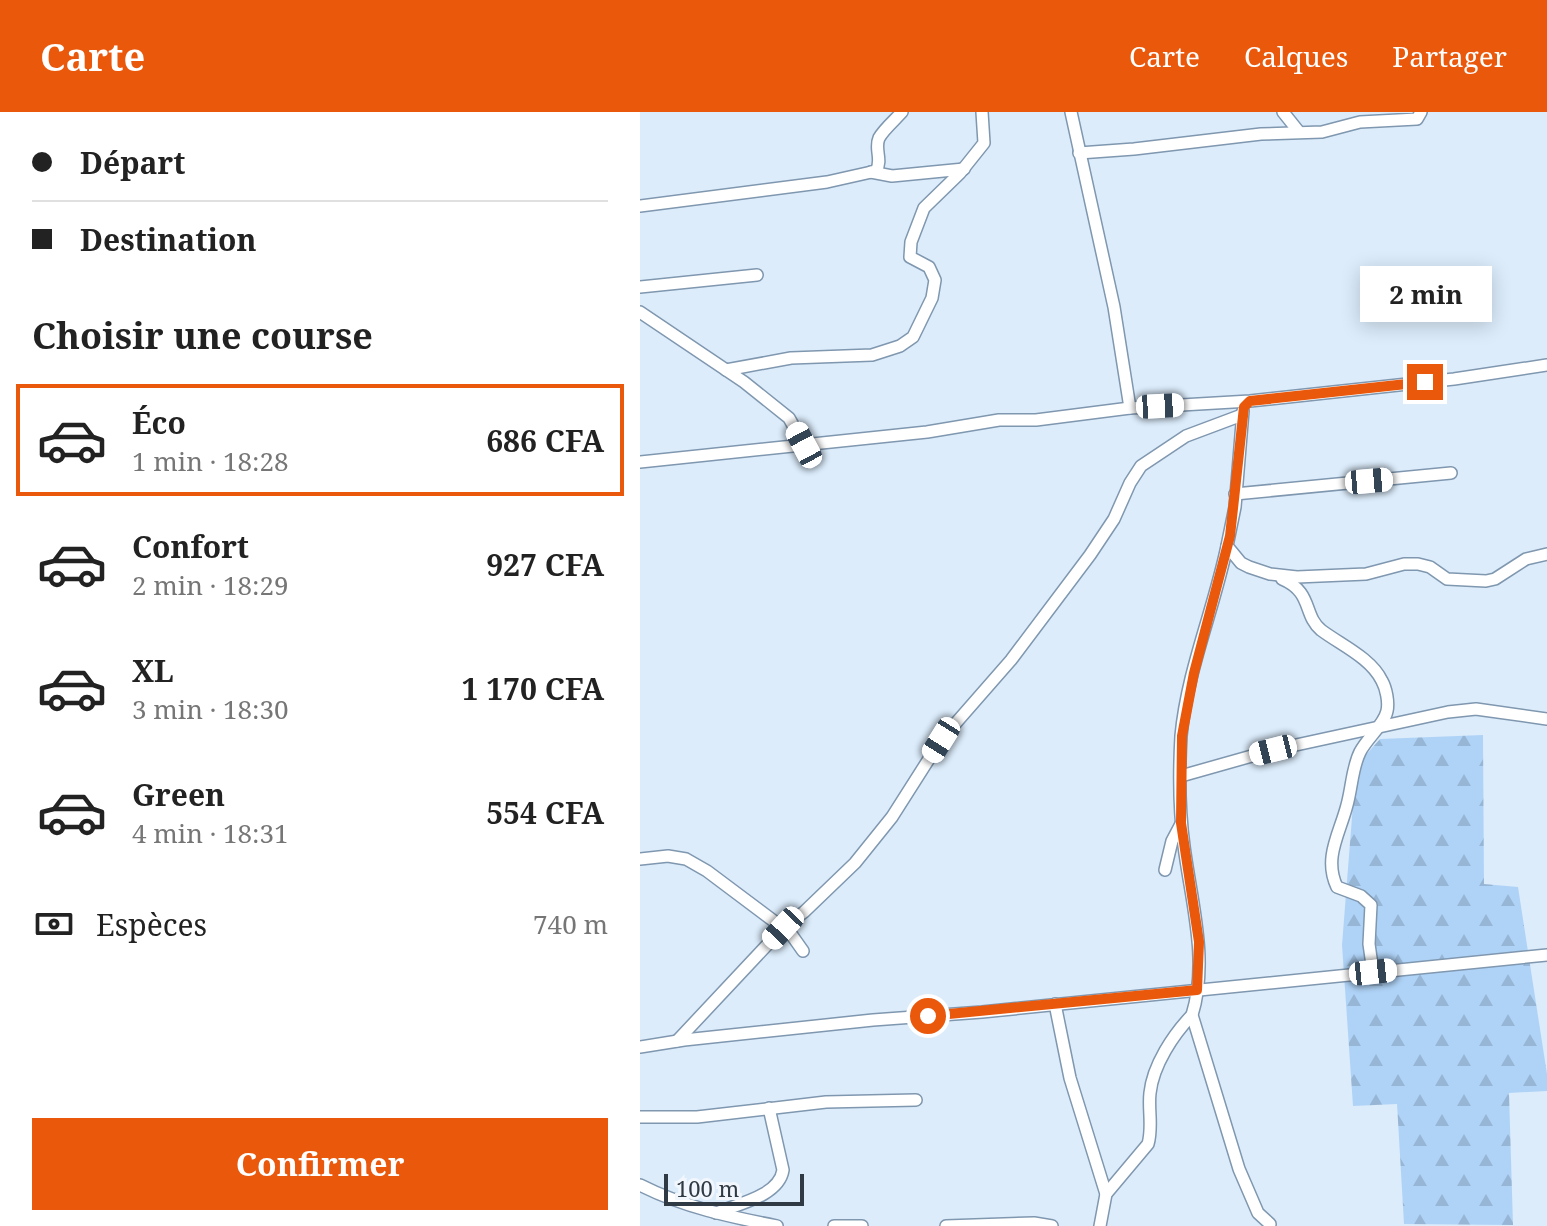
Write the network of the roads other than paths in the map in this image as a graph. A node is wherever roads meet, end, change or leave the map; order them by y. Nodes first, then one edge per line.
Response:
1 (902, 112) edge
2 (982, 112) edge
3 (1071, 112) edge
4 (1283, 112) edge
5 (1421, 112) edge
6 (1299, 132) junction
7 (1079, 153) junction
8 (964, 169) junction
9 (870, 172) junction
10 (640, 206) edge
11 (757, 275) dead end
12 (640, 287) edge
13 (640, 312) edge
14 (1547, 365) edge
15 (726, 370) junction
16 (1250, 401) junction
17 (1130, 408) junction
18 (1242, 415) junction
19 (804, 445) junction
20 (640, 462) edge
21 (1451, 473) dead end
22 (1235, 494) junction
23 (1227, 546) junction
24 (1547, 554) edge
25 (1270, 574) junction
26 (1547, 719) edge
27 (1378, 726) junction
28 (1181, 776) junction
29 (1181, 823) junction
30 (640, 859) edge
31 (1165, 870) dead end
32 (783, 928) junction
33 (803, 951) dead end
34 (1547, 955) edge
35 (1373, 972) junction
36 (1197, 990) junction
37 (1055, 1004) junction
38 (1192, 1015) junction
39 (677, 1041) junction
40 (640, 1047) edge
41 (916, 1100) dead end
42 (769, 1108) junction
43 (640, 1117) edge
44 (640, 1185) edge
45 (1106, 1194) junction
46 (716, 1213) junction
47 (1020, 1225) edge
48 (777, 1226) edge
49 (834, 1226) edge
50 (862, 1226) edge
51 (946, 1226) edge
52 (1052, 1226) edge
53 (1100, 1226) edge
54 (1255, 1226) edge

1 - 9 street
2 - 8 street
3 - 7 street
4 - 6 street
5 - 6 street
6 - 7 street
7 - 17 street
8 - 9 street
8 - 15 street
9 - 10 street
11 - 12 street
13 - 15 street
14 - 16 street
15 - 19 street
16 - 17 street
16 - 18 street
17 - 19 street
18 - 22 street
18 - 32 street
19 - 20 street
21 - 22 street
22 - 23 street
23 - 25 street
23 - 28 street
24 - 25 street
25 - 27 street
26 - 27 street
27 - 28 street
27 - 35 street
28 - 29 street
29 - 31 street
29 - 36 street
30 - 32 street
32 - 33 street
32 - 39 street
34 - 35 street
35 - 36 street
36 - 37 street
36 - 38 street
37 - 39 street
37 - 45 street
38 - 45 street
38 - 54 street
39 - 40 street
41 - 42 street
42 - 43 street
42 - 46 street
44 - 46 street
45 - 53 street
46 - 48 street
47 - 51 street
47 - 52 street
49 - 50 street

